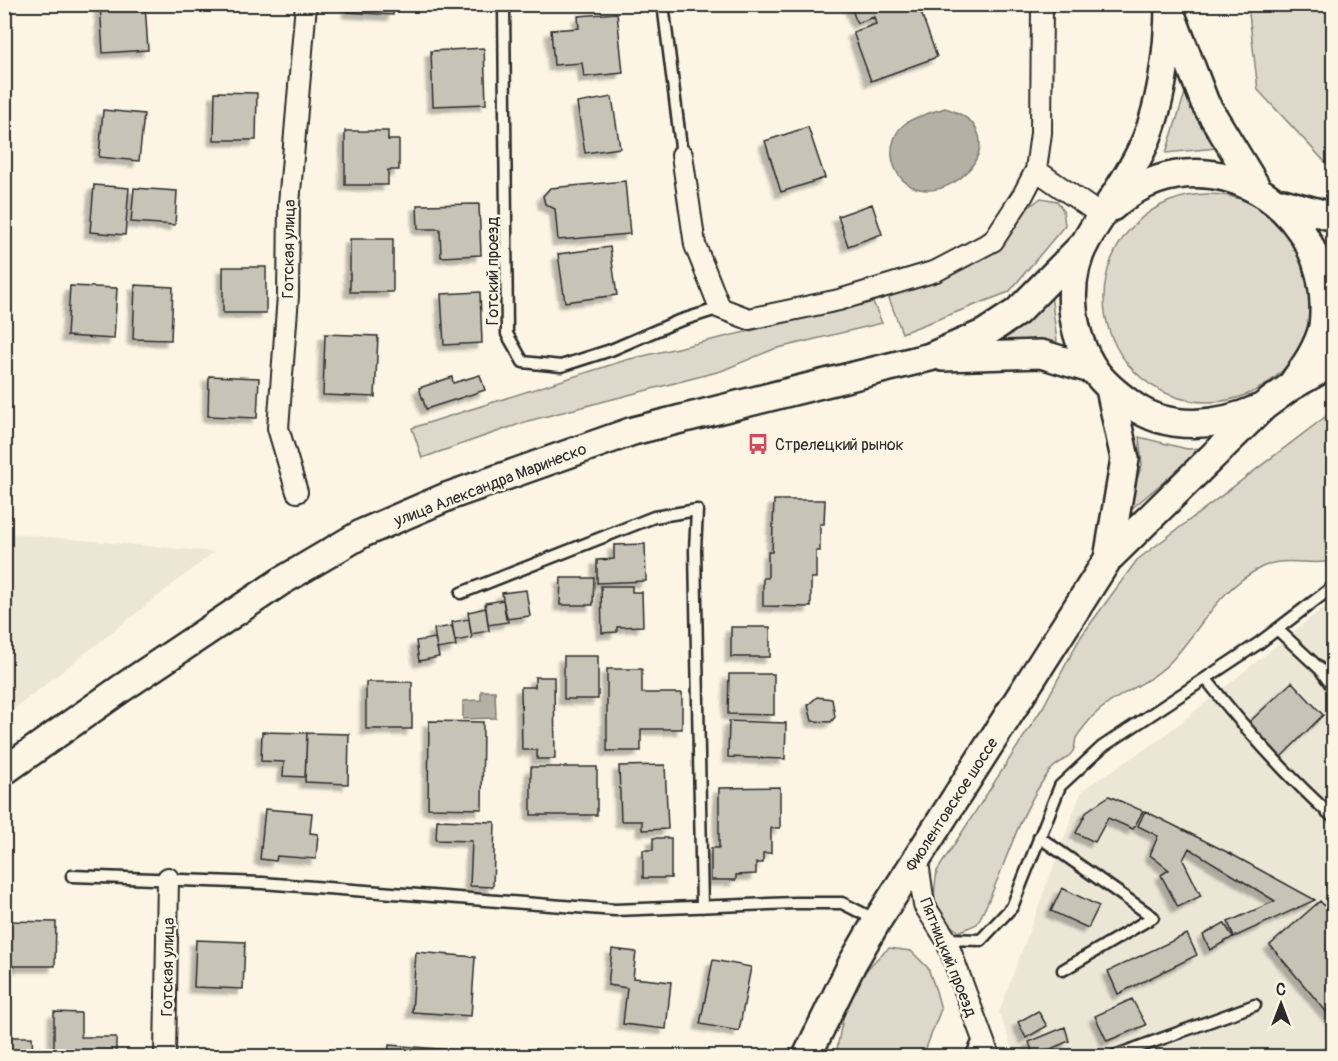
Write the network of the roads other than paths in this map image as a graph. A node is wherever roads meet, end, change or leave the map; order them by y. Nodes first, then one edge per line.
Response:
1 (306, 4) edge
2 (504, 4) edge
3 (663, 4) edge
4 (1042, 4) edge
5 (1169, 6) edge
6 (682, 155) joint
7 (1036, 170) junction
8 (1255, 185) junction
9 (1283, 203) junction
10 (1102, 216) junction
11 (1334, 217) edge
12 (1085, 243) junction
13 (720, 308) junction
14 (930, 357) junction
15 (1334, 362) edge
16 (1102, 379) junction
17 (1290, 387) junction
18 (1264, 406) junction
19 (297, 492) dead end
20 (1108, 559) junction
21 (1334, 586) edge
22 (461, 593) dead end
23 (1277, 629) junction
24 (1206, 679) junction
25 (1334, 689) edge
26 (8, 762) edge
27 (1334, 818) edge
28 (1039, 837) junction
29 (917, 855) junction
30 (72, 876) dead end
31 (168, 878) junction
32 (702, 907) junction
33 (877, 921) junction
34 (945, 939) junction
35 (1063, 970) dead end
36 (1255, 1005) dead end
37 (981, 1036) junction
38 (165, 1056) edge
39 (807, 1056) edge
40 (971, 1056) edge
41 (989, 1056) edge
42 (1114, 1056) edge

1 - 19 street, Готская улица
2 - 13 lane, Готский проезд
3 - 6 lane
4 - 7 street
5 - 8 main road, Фиолентовское шоссе
5 - 10 main road, Фиолентовское шоссе
6 - 13 street
7 - 10 street
7 - 13 street
8 - 9 main road, Фиолентовское шоссе
8 - 10 main road, Фиолентовское шоссе
9 - 11 main road, Фиолентовское шоссе
9 - 17 main road, Фиолентовское шоссе
10 - 12 main road, Фиолентовское шоссе
12 - 14 main road, улица Александра Маринеско
12 - 16 main road, Фиолентовское шоссе
14 - 16 main road, улица Александра Маринеско
14 - 26 main road, улица Александра Маринеско
15 - 17 main road, Фиолентовское шоссе
16 - 18 main road, Фиолентовское шоссе
16 - 20 main road, Фиолентовское шоссе
17 - 18 main road, Фиолентовское шоссе
18 - 20 main road, Фиолентовское шоссе
20 - 29 main road, Фиолентовское шоссе
21 - 23 lane
22 - 32 lane
23 - 24 lane
23 - 25 lane
24 - 27 lane
24 - 28 lane
28 - 34 lane
28 - 35 lane
29 - 33 main road, Фиолентовское шоссе
29 - 34 street, Пятницкий проезд
30 - 31 lane
31 - 32 lane
31 - 38 street, Готская улица
32 - 33 lane
33 - 39 main road, Фиолентовское шоссе
34 - 37 street, Пятницкий проезд
36 - 42 lane
37 - 40 lane
37 - 41 street, Пятницкий проезд

